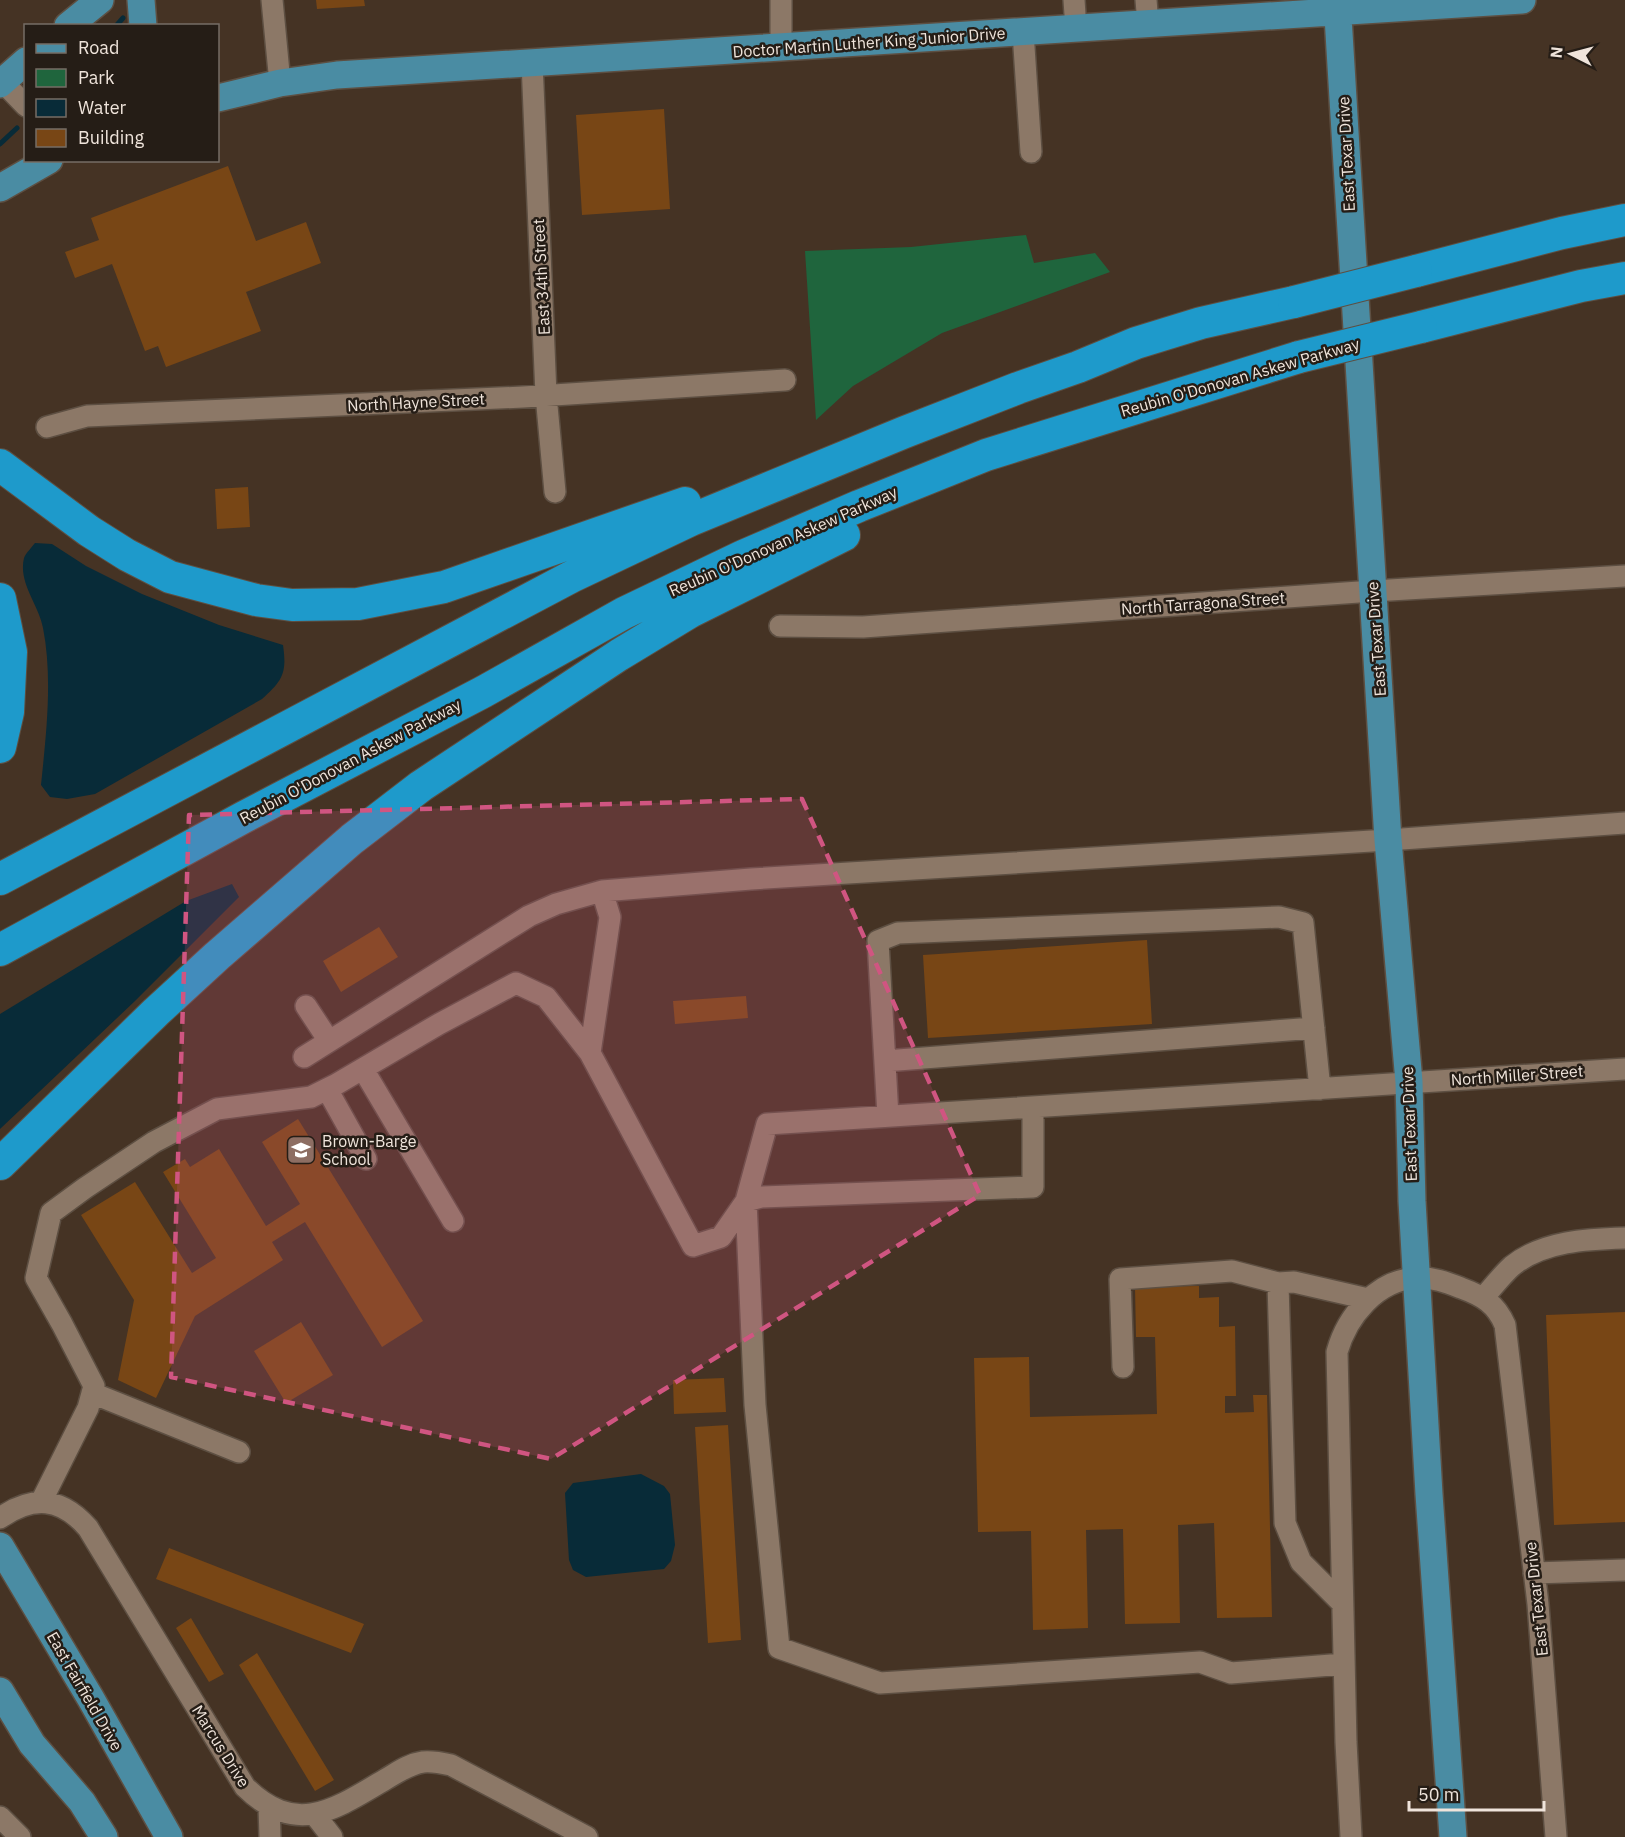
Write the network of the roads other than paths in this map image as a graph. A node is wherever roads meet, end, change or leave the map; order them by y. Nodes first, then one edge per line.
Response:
1 (100, 0) edge
2 (141, 0) edge
3 (272, 0) edge
4 (781, 0) edge
5 (1074, 0) edge
6 (1522, 0) edge
7 (1337, 6) edge
8 (1147, 12) edge
9 (70, 24) edge
10 (143, 24) edge
11 (1076, 29) junction
12 (1023, 32) junction
13 (782, 47) junction
14 (24, 63) edge
15 (532, 63) junction
16 (1, 81) edge
17 (219, 83) edge
18 (280, 83) junction
19 (219, 98) edge
20 (24, 104) edge
21 (1032, 152) dead end
22 (46, 162) edge
23 (0, 188) edge
24 (1625, 220) edge
25 (1625, 278) edge
26 (785, 380) dead end
27 (546, 395) junction
28 (1114, 414) junction
29 (47, 427) dead end
30 (0, 465) edge
31 (555, 492) dead end
32 (746, 498) junction
33 (1625, 576) edge
34 (1373, 591) junction
35 (0, 599) edge
36 (780, 626) dead end
37 (0, 747) edge
38 (1625, 823) edge
39 (1388, 840) junction
40 (0, 879) edge
41 (602, 891) junction
42 (0, 950) edge
43 (306, 1006) dead end
44 (1314, 1028) junction
45 (329, 1041) junction
46 (590, 1053) junction
47 (304, 1057) dead end
48 (885, 1061) junction
49 (363, 1069) junction
50 (1625, 1069) edge
51 (1409, 1082) junction
52 (327, 1089) junction
53 (1320, 1089) junction
54 (1033, 1107) junction
55 (888, 1116) junction
56 (366, 1159) dead end
57 (0, 1164) edge
58 (746, 1201) junction
59 (453, 1221) dead end
60 (1625, 1238) edge
61 (1417, 1278) junction
62 (1278, 1282) junction
63 (1484, 1297) junction
64 (1368, 1299) junction
65 (1123, 1367) dead end
66 (92, 1393) junction
67 (239, 1452) dead end
68 (41, 1502) junction
69 (0, 1518) edge
70 (0, 1546) edge
71 (1625, 1570) edge
72 (1534, 1573) junction
73 (1342, 1603) junction
74 (1344, 1664) junction
75 (0, 1690) edge
76 (269, 1807) junction
77 (315, 1815) junction
78 (0, 1817) edge
79 (329, 1836) edge
80 (20, 1837) edge
81 (104, 1837) edge
82 (169, 1837) edge
83 (270, 1837) edge
84 (587, 1837) edge
85 (1351, 1837) edge
86 (1453, 1837) edge
87 (1556, 1837) edge

1 - 9 main road
2 - 10 main road
3 - 18 street
4 - 13 street
5 - 11 street
6 - 7 main road, Doctor Martin Luther King Junior Drive
7 - 8 main road, Doctor Martin Luther King Junior Drive
7 - 34 main road, East Texar Drive
8 - 11 main road, Doctor Martin Luther King Junior Drive
11 - 12 main road, Doctor Martin Luther King Junior Drive
12 - 13 main road, Doctor Martin Luther King Junior Drive
12 - 21 street
13 - 15 main road, Doctor Martin Luther King Junior Drive
14 - 16 main road
15 - 18 main road, Doctor Martin Luther King Junior Drive
15 - 27 street, East 34th Street
16 - 20 street
17 - 18 main road
18 - 19 main road, Doctor Martin Luther King Junior Drive
22 - 23 main road
24 - 32 highway, bridge
25 - 28 highway, Reubin O'Donovan Askew Parkway, bridge
26 - 27 street, North Hayne Street
27 - 29 street, North Hayne Street
27 - 31 street, East 34th Street
28 - 42 highway, Reubin O'Donovan Askew Parkway
28 - 57 highway
30 - 32 highway
32 - 40 highway
33 - 34 street, North Tarragona Street
34 - 36 street, North Tarragona Street
34 - 39 main road, East Texar Drive
35 - 37 highway
38 - 39 street
39 - 41 street
39 - 51 main road, East Texar Drive
41 - 45 street
41 - 46 street
43 - 45 street
44 - 48 street
44 - 48 street
44 - 53 street
45 - 47 street
46 - 49 street
46 - 58 street
48 - 55 street
49 - 52 street
49 - 59 street
50 - 51 street, North Miller Street
51 - 53 street, North Miller Street
51 - 61 main road, East Texar Drive
52 - 56 street
52 - 66 street
53 - 54 street, North Miller Street
54 - 55 street, North Miller Street
54 - 58 street
55 - 58 street, North Miller Street
58 - 74 street
60 - 63 street
61 - 63 street
61 - 64 street
61 - 86 main road, East Texar Drive
62 - 64 street
62 - 65 street
62 - 73 street
63 - 72 street, East Texar Drive
64 - 73 street
66 - 67 street
66 - 68 street
68 - 69 street
68 - 76 street, Marcus Drive
70 - 82 main road, East Fairfield Drive
71 - 72 street
72 - 87 street, East Texar Drive
73 - 74 street
74 - 85 street
75 - 81 main road
76 - 77 street, Marcus Drive
76 - 83 street
77 - 79 street
77 - 84 street, Marcus Drive
78 - 80 street

